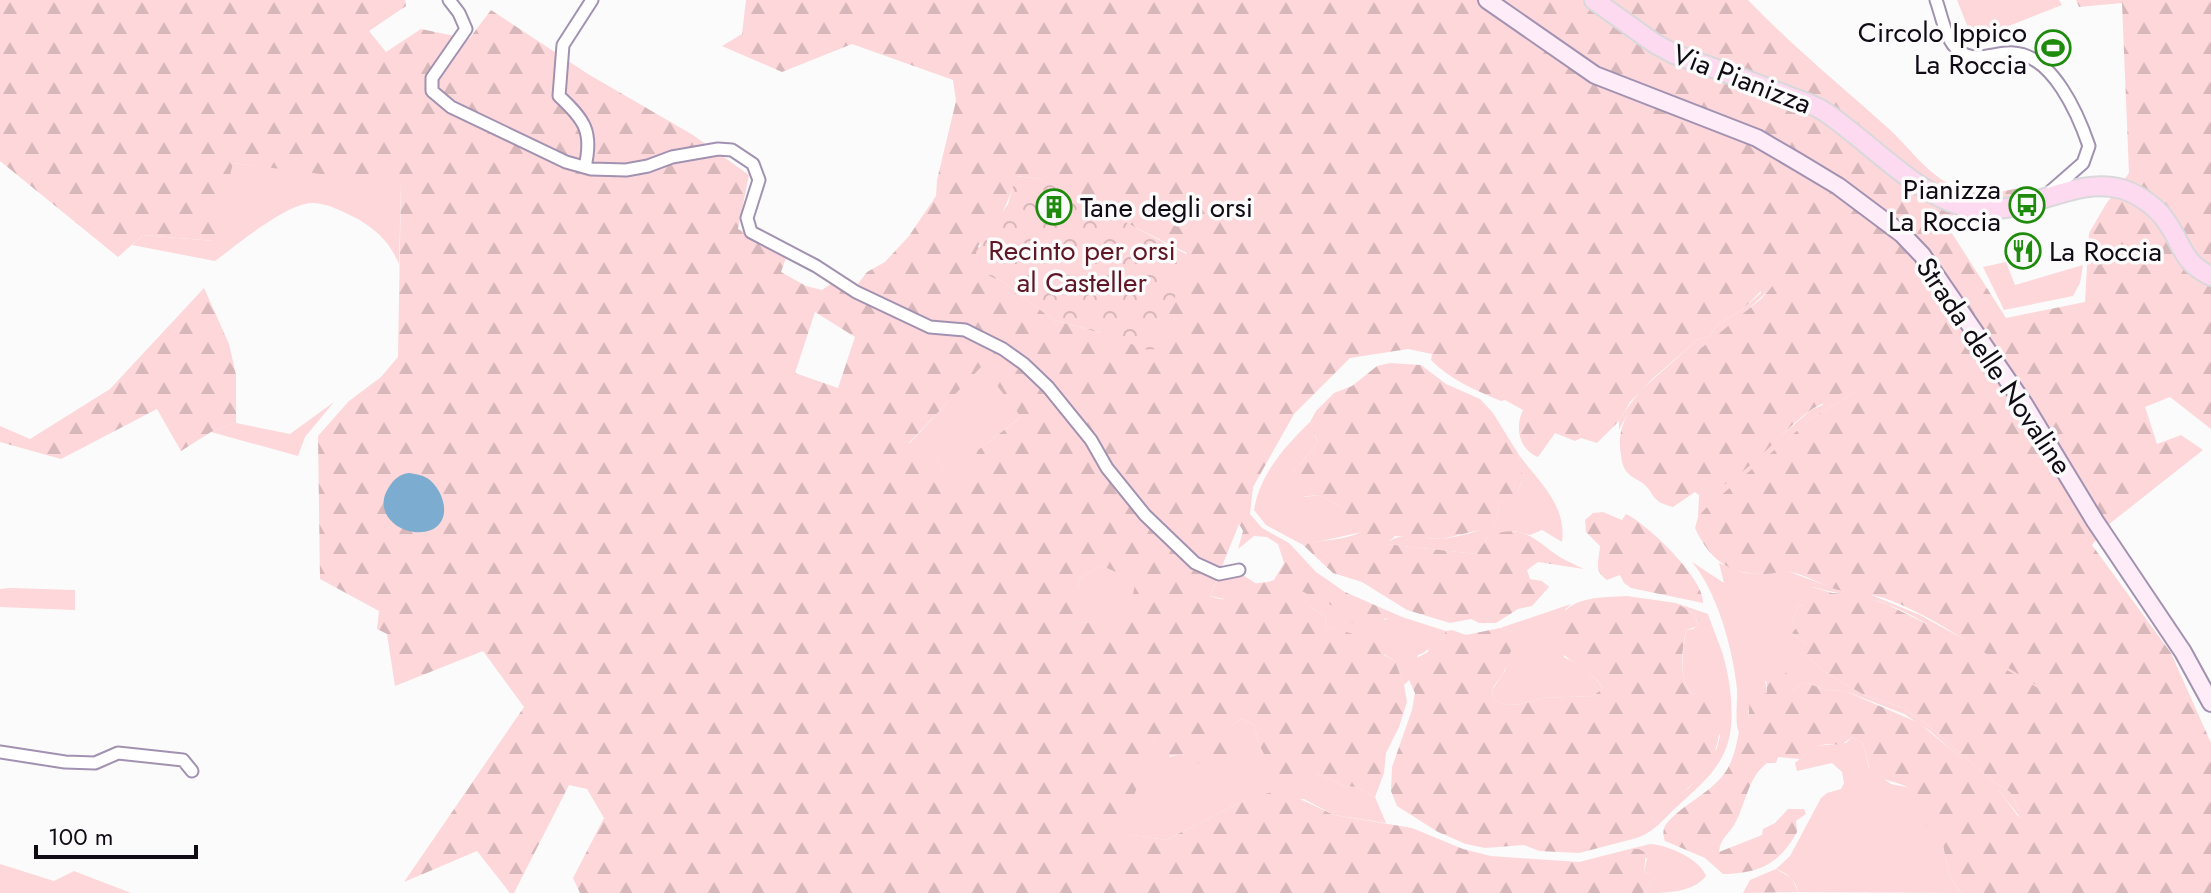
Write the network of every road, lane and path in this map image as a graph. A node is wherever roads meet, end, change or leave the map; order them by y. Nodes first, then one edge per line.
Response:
1 (449, 0) edge
2 (592, 0) edge
3 (1487, 0) edge
4 (1594, 0) edge
5 (1936, 0) edge
6 (585, 167) junction
7 (2031, 203) junction
8 (2211, 276) edge
9 (1239, 570) dead end
10 (2211, 703) edge
11 (0, 752) edge
12 (192, 771) dead end

1 - 6 street
2 - 6 street
3 - 10 street, Strada delle Novaline
4 - 7 main road, Via Pianizza
5 - 7 street, Via Pianizza
6 - 9 street
7 - 8 main road
11 - 12 street

